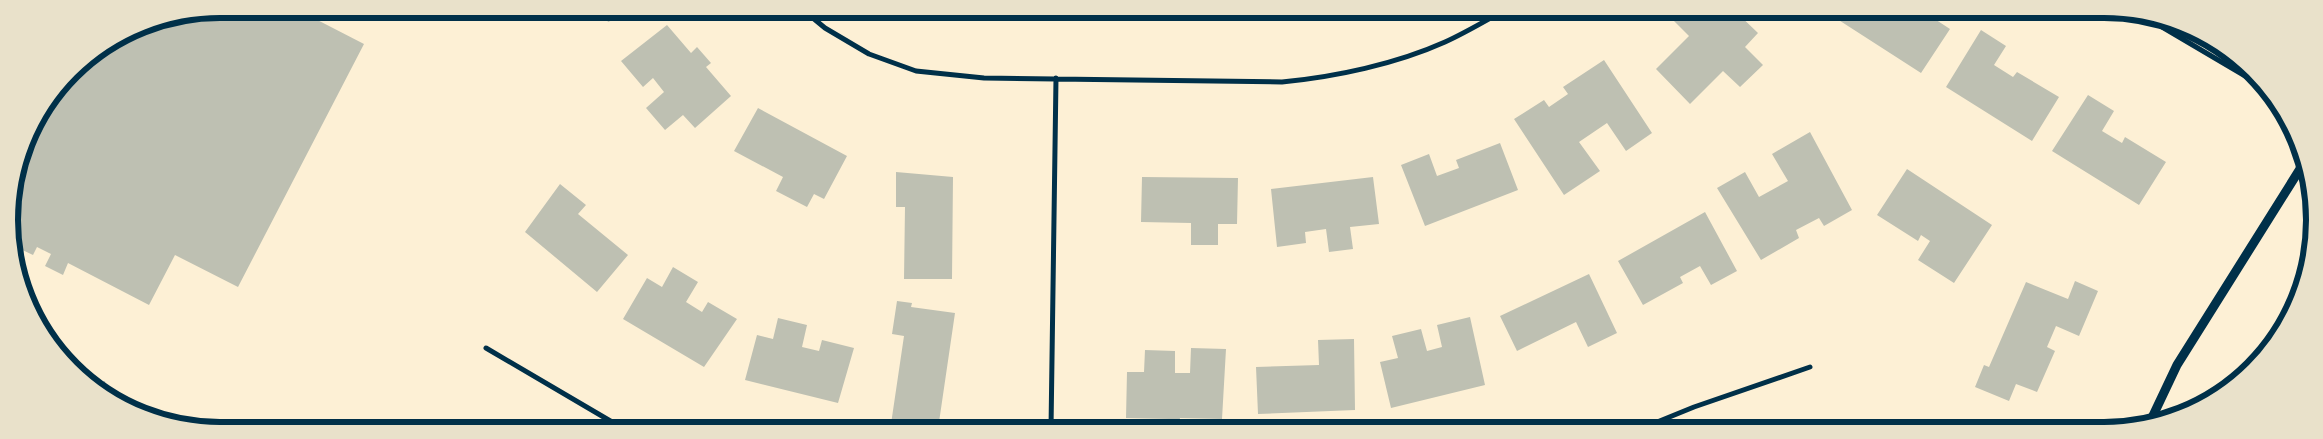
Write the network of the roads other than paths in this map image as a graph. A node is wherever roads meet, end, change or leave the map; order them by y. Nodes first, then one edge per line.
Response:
1 (812, 18) edge
2 (1490, 18) edge
3 (2158, 25) edge
4 (2245, 76) edge
5 (1056, 78) junction
6 (2300, 170) edge
7 (486, 348) dead end
8 (1810, 367) dead end
9 (2153, 416) edge
10 (612, 422) edge
11 (1051, 422) edge
12 (1659, 422) edge

1 - 5 street
2 - 5 street
3 - 4 street
5 - 11 street
6 - 9 street
7 - 10 street
8 - 12 street

